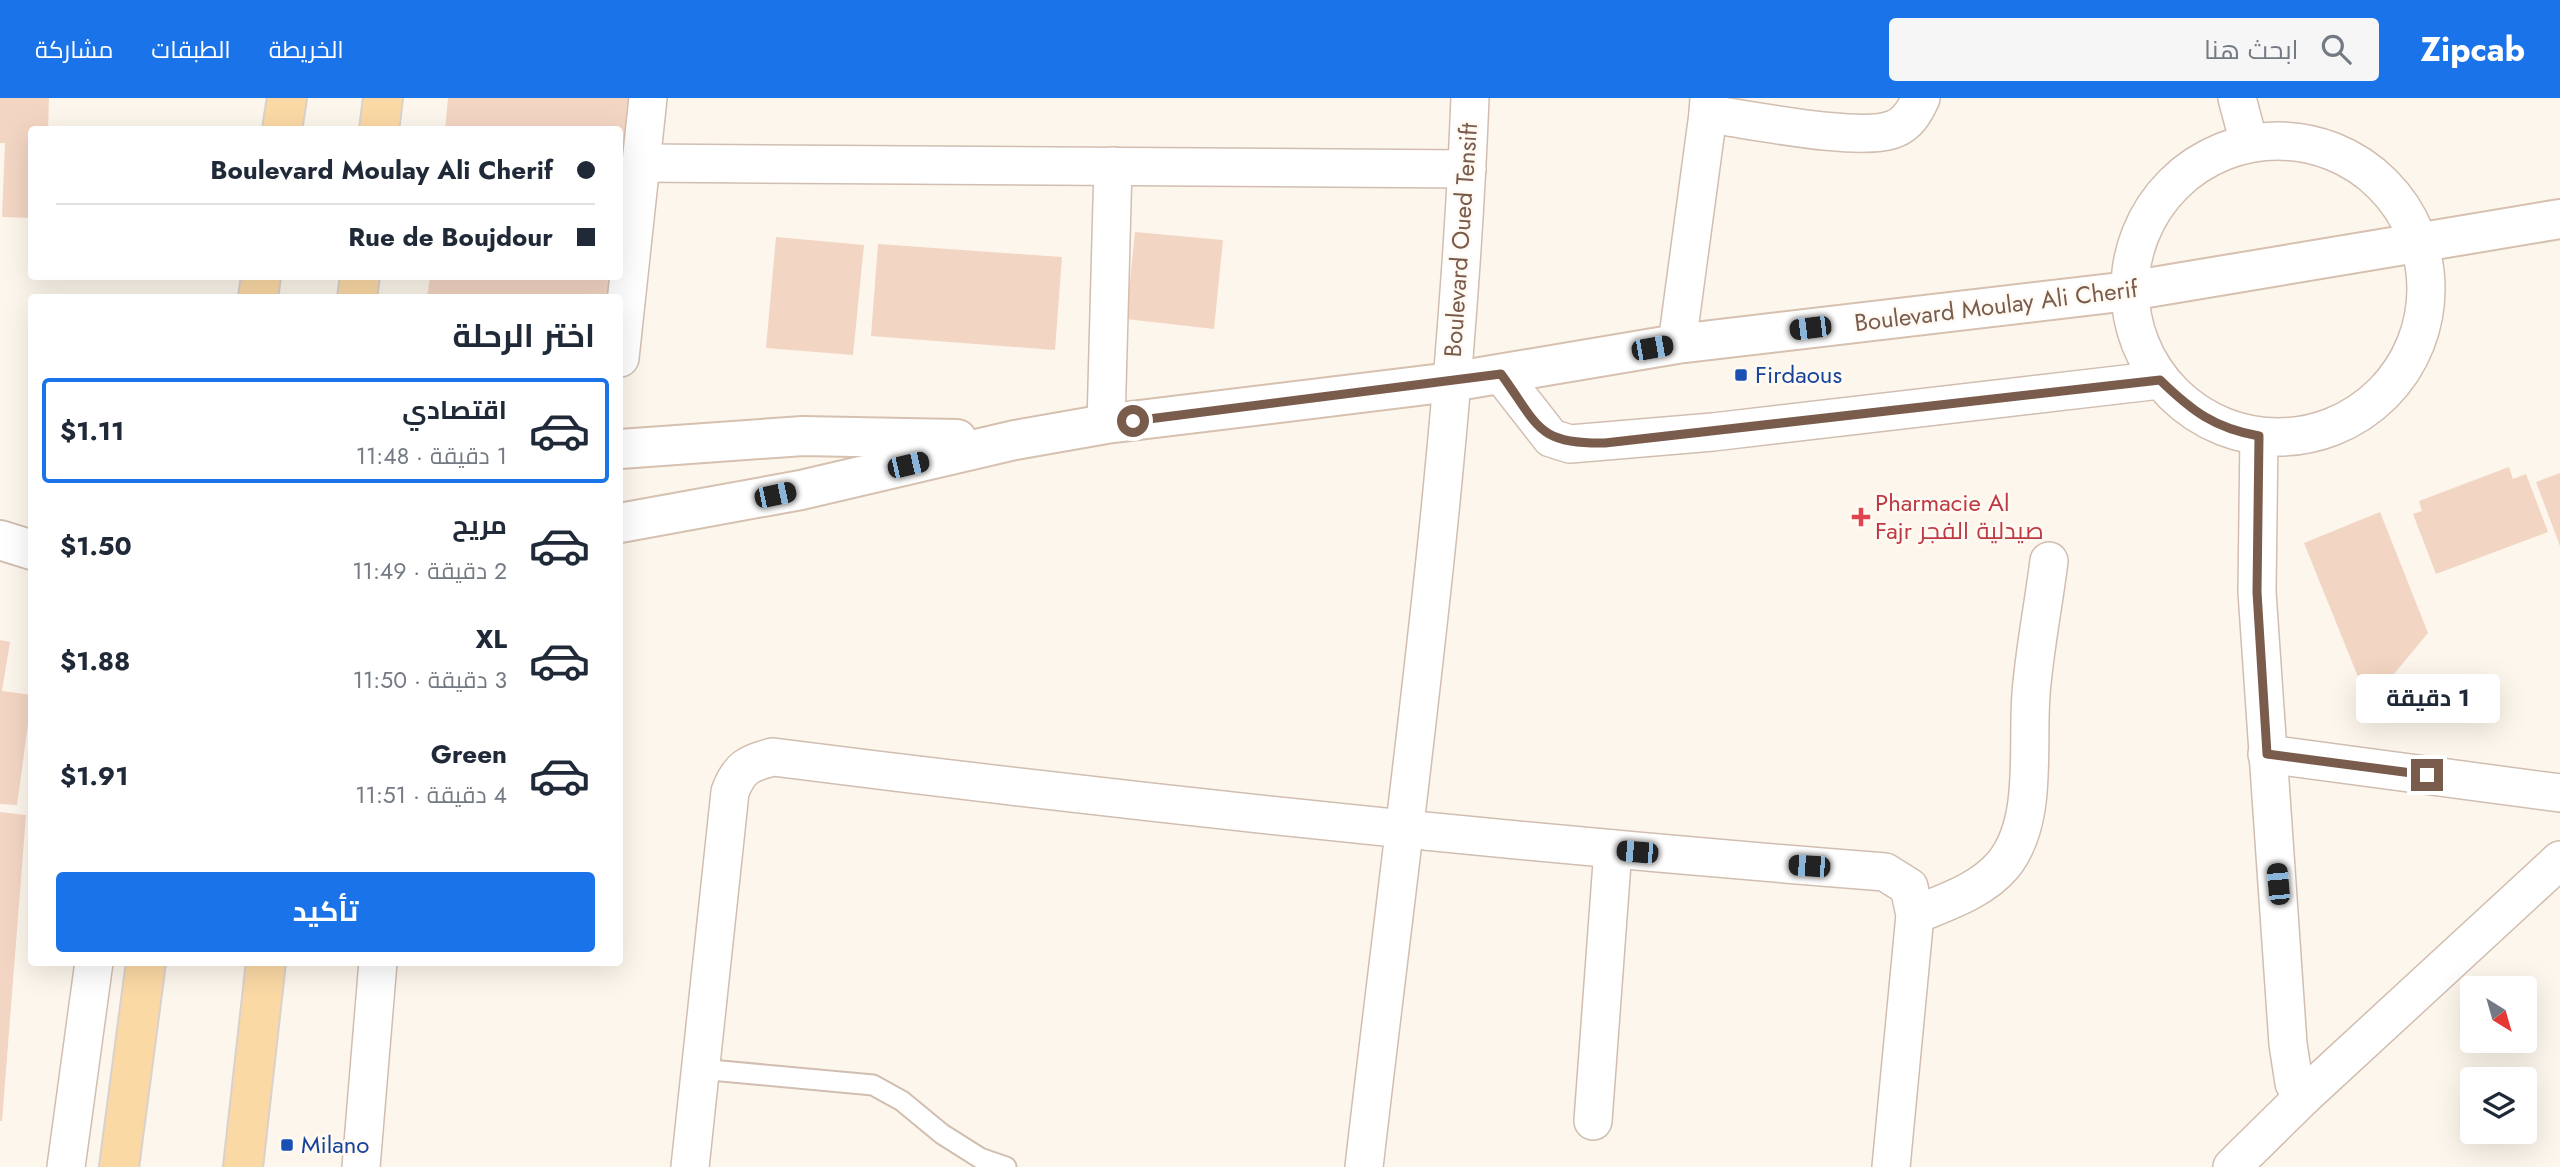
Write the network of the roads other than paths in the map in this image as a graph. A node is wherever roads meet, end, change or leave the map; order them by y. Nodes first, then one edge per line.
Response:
1 (287, 98) edge
2 (383, 98) edge
3 (648, 98) edge
4 (1470, 98) edge
5 (1921, 98) edge
6 (2238, 98) edge
7 (1708, 106) edge
8 (283, 126) edge
9 (380, 126) edge
10 (2249, 143) junction
11 (641, 163) junction
12 (1113, 166) junction
13 (1467, 169) junction
14 (2560, 219) edge
15 (2418, 242) junction
16 (2129, 291) junction
17 (623, 330) edge
18 (1677, 344) junction
19 (1501, 374) junction
20 (2160, 380) junction
21 (1451, 382) junction
22 (1106, 424) junction
23 (2259, 436) junction
24 (1015, 440) junction
25 (623, 449) edge
26 (623, 522) edge
27 (28, 534) edge
28 (0, 540) edge
29 (28, 549) edge
30 (2049, 561) dead end
31 (2267, 754) junction
32 (2560, 793) edge
33 (1405, 830) junction
34 (1613, 849) junction
35 (2560, 860) edge
36 (1915, 915) junction
37 (93, 966) edge
38 (145, 966) edge
39 (266, 966) edge
40 (379, 966) edge
41 (700, 1069) junction
42 (2302, 1098) junction
43 (1593, 1121) dead end
44 (66, 1167) edge
45 (119, 1167) edge
46 (243, 1167) edge
47 (361, 1167) edge
48 (690, 1167) edge
49 (1006, 1167) edge
50 (1364, 1167) edge
51 (1891, 1167) edge
52 (2232, 1167) edge

1 - 8 main road
2 - 9 main road
3 - 11 street
4 - 13 street, Boulevard Oued Tensift
5 - 7 street
6 - 10 street
7 - 18 street
10 - 15 street
10 - 16 street
11 - 12 street
11 - 17 street
12 - 13 street
12 - 22 street
13 - 21 street, Boulevard Oued Tensift
14 - 15 main road, Boulevard Moulay Ali Cherif
15 - 16 main road, Boulevard Moulay Ali Cherif
15 - 23 street
16 - 18 main road, Boulevard Moulay Ali Cherif
16 - 20 street
18 - 19 main road, Boulevard Moulay Ali Cherif
19 - 20 street
19 - 21 main road, Boulevard Moulay Ali Cherif
20 - 23 street
21 - 22 main road, Boulevard Moulay Ali Cherif
21 - 33 street, Boulevard Oued Tensift
22 - 24 main road, Boulevard Moulay Ali Cherif
23 - 31 street
24 - 25 main road, Boulevard Moulay Ali Cherif
24 - 26 main road, Boulevard Moulay Ali Cherif
27 - 28 main road
28 - 29 main road
30 - 36 street
31 - 32 street
31 - 42 street
33 - 34 street
33 - 41 street
33 - 50 street, Boulevard Oued Tensift
34 - 36 street
34 - 43 street
35 - 42 street
36 - 51 street
37 - 44 street
38 - 45 main road
39 - 46 main road
40 - 47 street
41 - 48 street
41 - 49 lane
42 - 52 street

